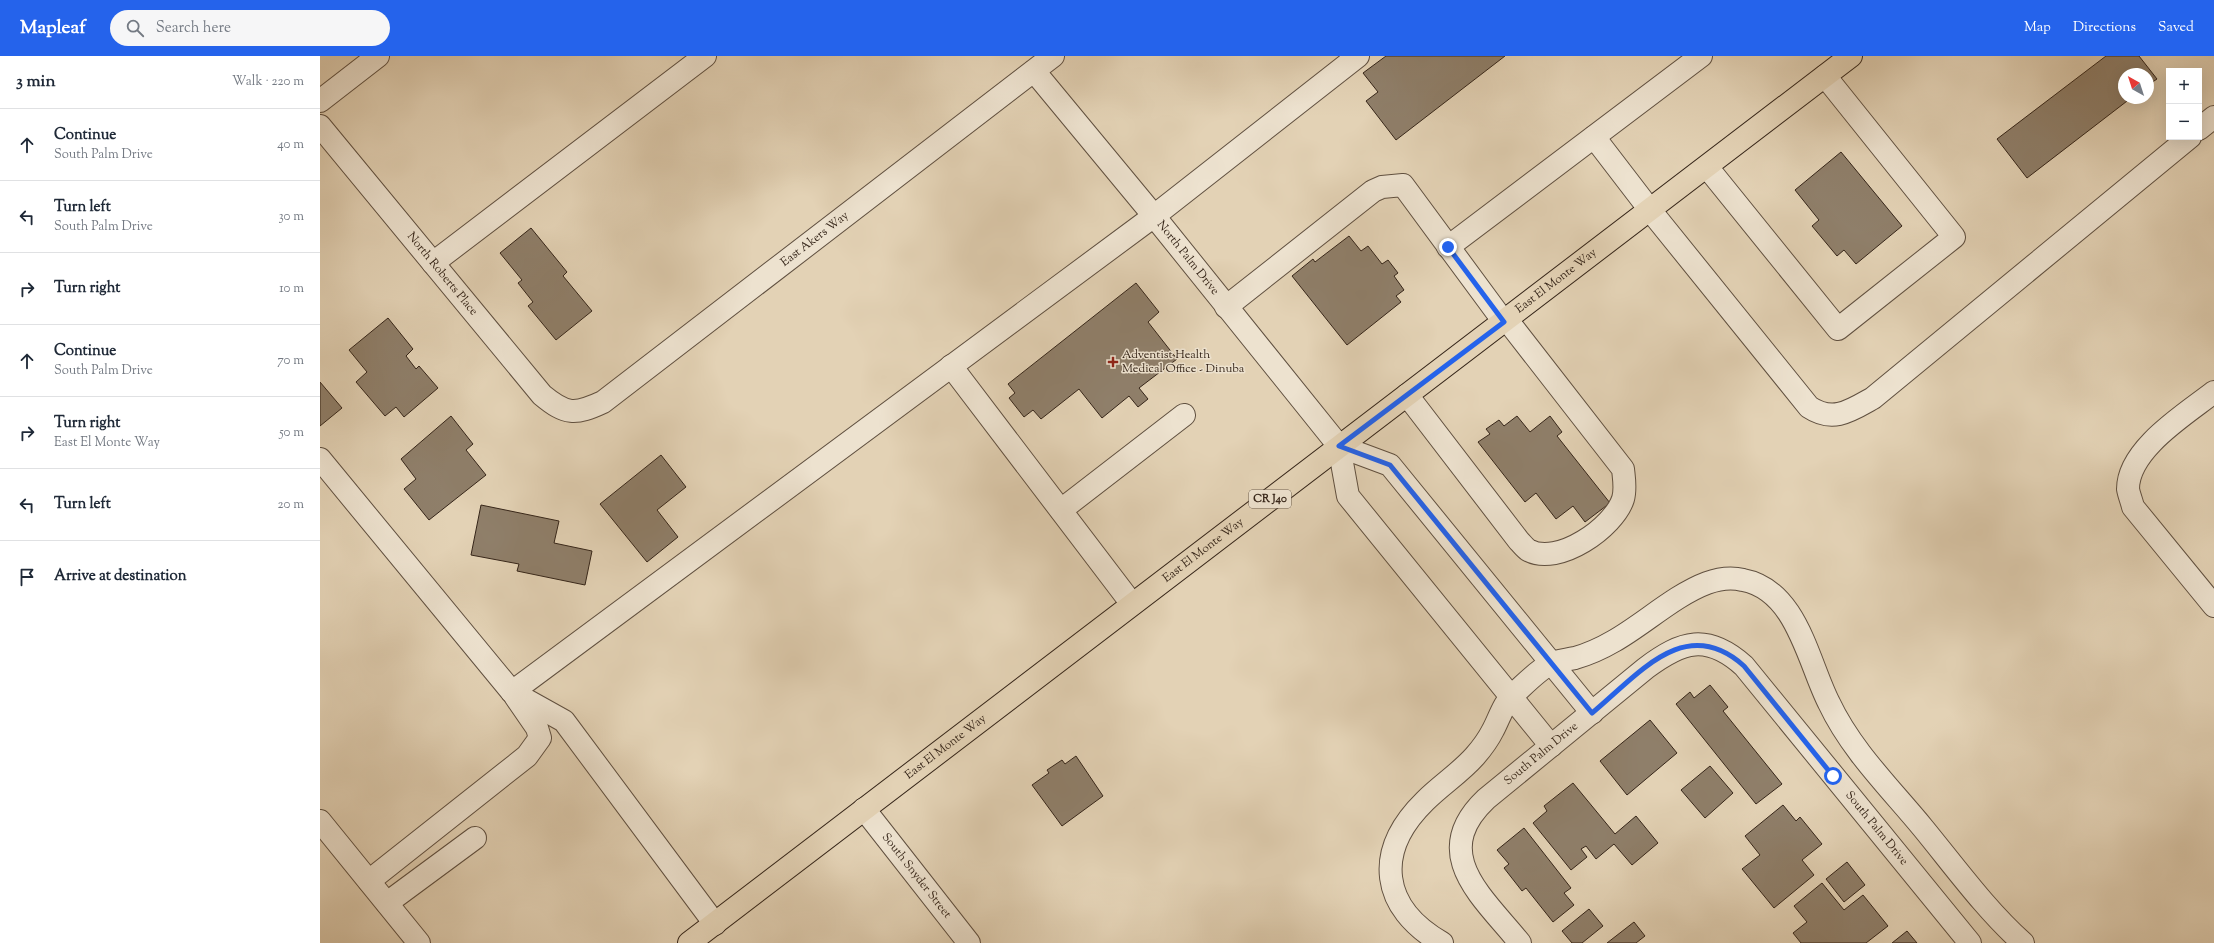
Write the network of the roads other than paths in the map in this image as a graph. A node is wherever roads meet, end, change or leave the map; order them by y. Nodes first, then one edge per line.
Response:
1 (378, 56) edge
2 (705, 56) edge
3 (1053, 56) edge
4 (1358, 56) edge
5 (1701, 56) edge
6 (1852, 56) edge
7 (1034, 71) junction
8 (1825, 76) junction
9 (320, 101) edge
10 (2214, 117) edge
11 (320, 126) edge
12 (2202, 127) edge
13 (1594, 137) junction
14 (2186, 140) edge
15 (1707, 166) junction
16 (1650, 210) junction
17 (1154, 216) junction
18 (1448, 247) junction
19 (433, 263) junction
20 (1226, 307) junction
21 (1506, 321) junction
22 (951, 366) junction
23 (2214, 392) edge
24 (1407, 395) junction
25 (572, 411) joint
26 (1184, 414) dead end
27 (1339, 446) junction
28 (320, 460) edge
29 (1061, 510) junction
30 (1132, 604) junction
31 (2214, 606) edge
32 (1551, 663) junction
33 (512, 692) junction
34 (1510, 697) junction
35 (1592, 713) junction
36 (1551, 746) junction
37 (864, 809) junction
38 (320, 821) edge
39 (475, 838) dead end
40 (369, 881) junction
41 (387, 903) junction
42 (714, 924) junction
43 (419, 943) edge
44 (689, 943) edge
45 (969, 943) edge
46 (1442, 943) edge
47 (1520, 943) edge
48 (1970, 943) edge
49 (2023, 943) edge

1 - 9 street
2 - 19 street
3 - 7 street, East Akers Way
4 - 17 street
5 - 13 street
6 - 8 main road, East El Monte Way / CR J40
7 - 17 street, North Palm Drive
7 - 25 street, East Akers Way
8 - 15 main road, East El Monte Way / CR J40
8 - 15 street
10 - 12 street
11 - 19 street, North Roberts Place
13 - 16 street
13 - 18 street
14 - 16 street
15 - 16 main road, East El Monte Way / CR J40
16 - 21 main road, East El Monte Way / CR J40
17 - 20 street, North Palm Drive
17 - 22 street
18 - 20 street
18 - 21 street
19 - 25 street, North Roberts Place
20 - 27 street, North Palm Drive
21 - 24 main road, East El Monte Way / CR J40
21 - 24 street
22 - 29 street
22 - 33 street
23 - 31 street
24 - 27 main road, East El Monte Way / CR J40
26 - 29 street
27 - 30 main road, East El Monte Way / CR J40
27 - 32 street
27 - 34 street
28 - 33 street
29 - 30 street
30 - 37 main road, East El Monte Way / CR J40
32 - 34 street
32 - 35 street
32 - 49 street
33 - 40 street
33 - 42 street
34 - 36 street
34 - 46 street
35 - 36 street, South Palm Drive
35 - 48 street, South Palm Drive
36 - 47 street, South Palm Drive
37 - 42 main road, East El Monte Way / CR J40
37 - 45 street, South Snyder Street
38 - 40 street
39 - 41 street
40 - 41 street
41 - 43 street
42 - 44 main road, East El Monte Way / CR J40

